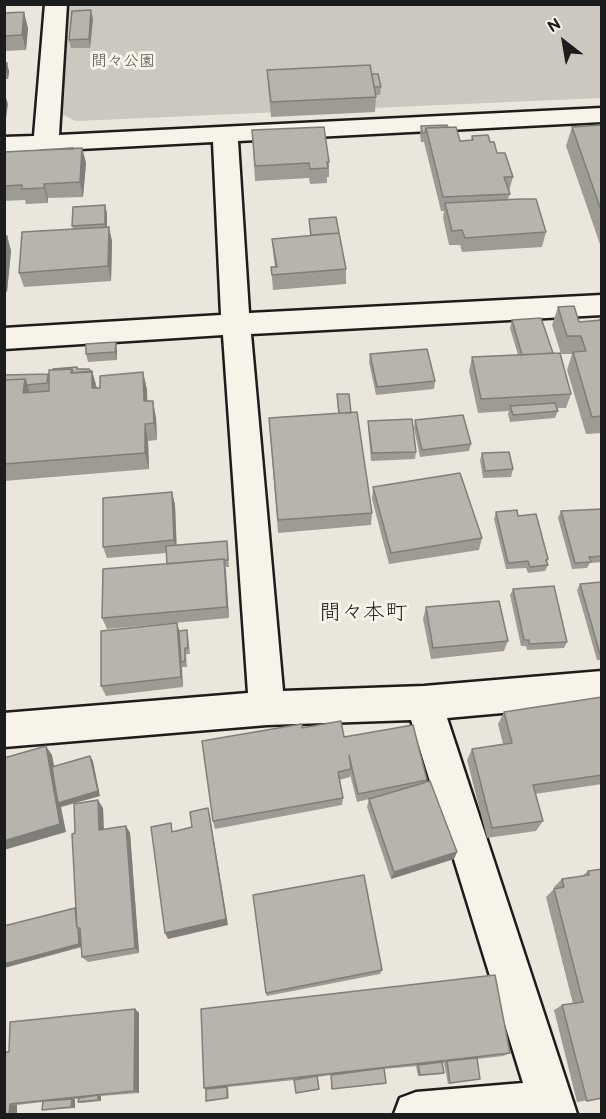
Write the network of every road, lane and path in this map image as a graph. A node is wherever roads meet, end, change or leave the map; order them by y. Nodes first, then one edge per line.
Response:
1 (56, 4) edge
2 (602, 116) edge
3 (225, 135) junction
4 (46, 143) junction
5 (4, 145) edge
6 (602, 305) edge
7 (236, 324) junction
8 (4, 339) edge
9 (602, 687) edge
10 (424, 703) junction
11 (267, 708) junction
12 (4, 730) edge
13 (553, 1109) edge
14 (416, 1114) edge

1 - 4 street
2 - 3 street
3 - 4 street
3 - 7 street
4 - 5 street
6 - 7 street
7 - 8 street
7 - 11 street
9 - 10 street
10 - 11 street
10 - 13 street
11 - 12 street
13 - 14 street

